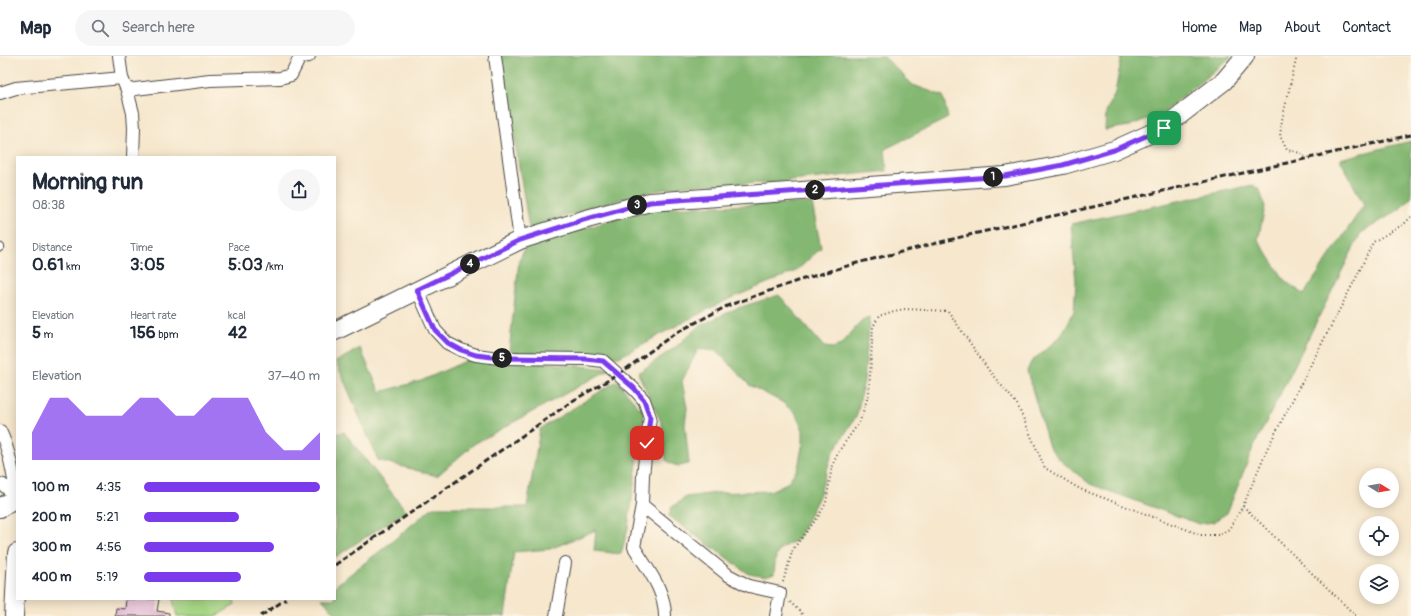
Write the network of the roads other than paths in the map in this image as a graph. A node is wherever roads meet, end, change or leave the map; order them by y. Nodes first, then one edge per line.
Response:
1 (119, 56) edge
2 (309, 56) edge
3 (495, 56) edge
4 (1245, 56) edge
5 (122, 78) junction
6 (127, 90) junction
7 (0, 93) edge
8 (133, 156) edge
9 (520, 240) junction
10 (417, 290) junction
11 (336, 330) edge
12 (0, 431) edge
13 (0, 484) edge
14 (16, 491) edge
15 (16, 496) edge
16 (16, 498) edge
17 (642, 505) junction
18 (0, 508) edge
19 (565, 563) dead end
20 (16, 574) edge
21 (14, 616) edge
22 (556, 616) edge
23 (665, 616) edge
24 (776, 616) edge

1 - 5 street
2 - 6 street
3 - 9 street
4 - 9 main road
5 - 6 street
5 - 7 street
6 - 8 street
9 - 10 main road
10 - 11 main road
10 - 17 street
12 - 14 street
13 - 15 street
16 - 18 main road
17 - 23 street
17 - 24 street
19 - 22 street
20 - 21 main road

